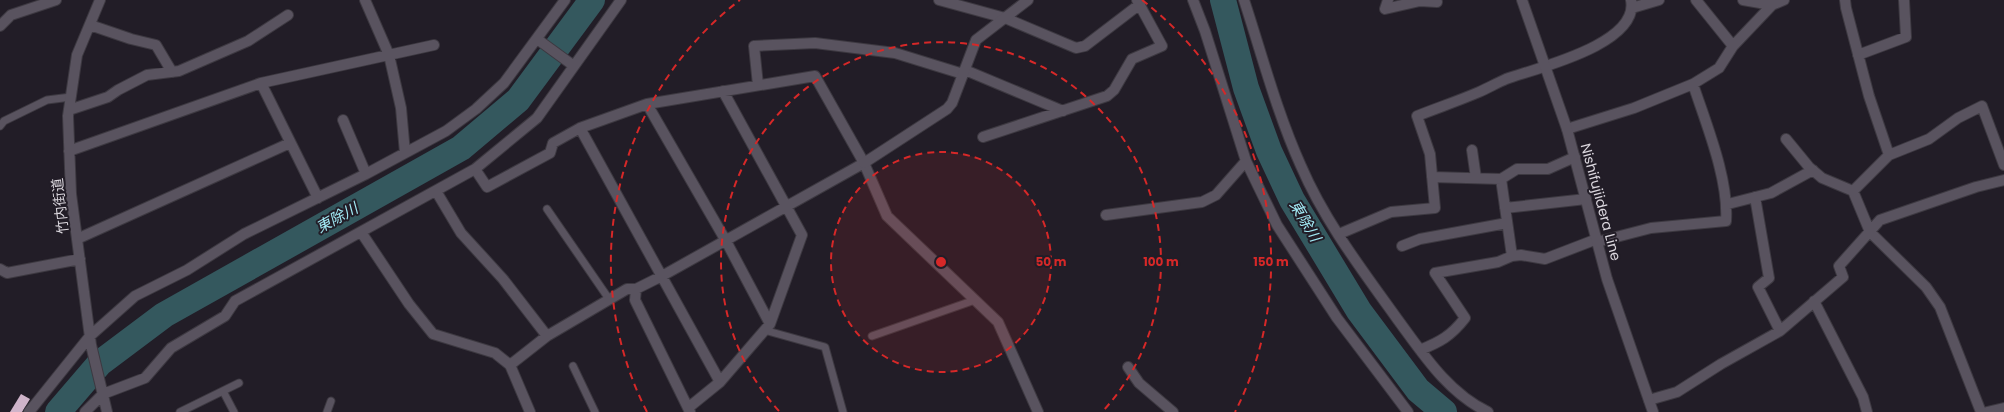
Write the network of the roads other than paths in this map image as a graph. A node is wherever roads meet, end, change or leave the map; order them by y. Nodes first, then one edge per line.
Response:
1 (56, 0) edge
2 (100, 0) edge
3 (365, 0) edge
4 (565, 0) edge
5 (621, 0) edge
6 (939, 0) edge
7 (1028, 0) edge
8 (1192, 0) edge
9 (1244, 0) edge
10 (1388, 0) edge
11 (1522, 0) edge
12 (1659, 0) edge
13 (1696, 0) edge
14 (1744, 0) edge
15 (1784, 0) edge
16 (1845, 0) edge
17 (1904, 0) edge
18 (1138, 2) edge
19 (1437, 2) dead end
20 (1631, 4) edge
21 (1772, 5) junction
22 (288, 15) dead end
23 (1005, 18) junction
24 (90, 25) junction
25 (0, 26) edge
26 (540, 42) junction
27 (434, 45) dead end
28 (1733, 46) junction
29 (388, 55) junction
30 (1858, 55) junction
31 (571, 64) junction
32 (1545, 66) junction
33 (172, 72) junction
34 (964, 72) junction
35 (261, 83) junction
36 (1693, 84) junction
37 (758, 85) junction
38 (723, 91) junction
39 (71, 97) junction
40 (647, 104) junction
41 (69, 110) junction
42 (1063, 111) junction
43 (344, 120) dead end
44 (0, 126) edge
45 (580, 128) junction
46 (1567, 129) junction
47 (983, 137) dead end
48 (1786, 139) dead end
49 (290, 143) junction
50 (1472, 150) dead end
51 (69, 151) junction
52 (405, 153) junction
53 (1889, 155) junction
54 (1575, 157) junction
55 (1246, 161) junction
56 (864, 163) junction
57 (2004, 165) edge
58 (475, 169) junction
59 (1813, 170) junction
60 (366, 174) junction
61 (1432, 177) junction
62 (1476, 178) junction
63 (1501, 179) junction
64 (2004, 180) edge
65 (436, 191) junction
66 (1853, 192) junction
67 (1755, 197) junction
68 (318, 198) junction
69 (1586, 198) junction
70 (1728, 204) junction
71 (787, 207) junction
72 (1505, 208) junction
73 (547, 209) dead end
74 (1106, 215) dead end
75 (1507, 223) junction
76 (362, 232) junction
77 (1870, 232) junction
78 (1339, 234) junction
79 (77, 239) junction
80 (1597, 240) junction
81 (726, 241) junction
82 (1402, 246) dead end
83 (1512, 256) junction
84 (80, 259) junction
85 (0, 269) edge
86 (662, 276) junction
87 (636, 289) junction
88 (610, 299) junction
89 (975, 300) junction
90 (1814, 301) junction
91 (767, 327) junction
92 (1780, 331) junction
93 (547, 336) junction
94 (872, 336) dead end
95 (90, 341) junction
96 (1420, 350) junction
97 (510, 365) junction
98 (573, 366) dead end
99 (1128, 368) dead end
100 (720, 382) junction
101 (239, 383) dead end
102 (102, 390) junction
103 (223, 391) junction
104 (1649, 400) junction
105 (331, 401) dead end
106 (2004, 408) edge
107 (686, 411) edge
108 (29, 412) edge
109 (84, 412) edge
110 (107, 412) edge
111 (180, 412) edge
112 (234, 412) edge
113 (327, 412) edge
114 (530, 412) edge
115 (595, 412) edge
116 (843, 412) edge
117 (1038, 412) edge
118 (1169, 412) edge
119 (1173, 412) edge
120 (1178, 412) edge
121 (1408, 412) edge
122 (1488, 412) edge
123 (1652, 412) edge
124 (1867, 412) edge
125 (1981, 412) edge
126 (1987, 412) edge

1 - 25 street
2 - 24 street, 竹内街道
3 - 29 street
4 - 26 street
5 - 31 street
6 - 23 street
7 - 23 street
8 - 55 street
9 - 78 street
10 - 19 street
11 - 32 street, Nishifujiidera Line
12 - 20 street
13 - 28 street
14 - 21 street
15 - 21 street
16 - 30 street
17 - 30 street
18 - 23 street
18 - 42 street
20 - 32 street
21 - 28 street
22 - 33 street
23 - 34 street
24 - 33 street
24 - 39 street, 竹内街道
26 - 31 street
26 - 52 street
27 - 29 street
28 - 36 street
29 - 35 street
29 - 52 street
30 - 53 street
31 - 58 street
32 - 46 street, Nishifujiidera Line
32 - 61 street
33 - 41 street
34 - 37 street
34 - 42 street
34 - 56 street
35 - 49 street
35 - 51 street
36 - 46 street
36 - 70 street
37 - 38 street
37 - 56 street
38 - 40 street
38 - 71 street
39 - 41 street, 竹内街道
39 - 44 lane
40 - 45 street
40 - 81 street
41 - 51 street, 竹内街道
42 - 47 street
43 - 60 street
45 - 58 street
45 - 86 street
46 - 54 street, Nishifujiidera Line
48 - 59 street
49 - 68 street
49 - 79 street
50 - 62 street
51 - 79 street, 竹内街道
52 - 60 street
53 - 57 street
53 - 66 street
54 - 63 street
54 - 69 street, Nishifujiidera Line
55 - 74 street
55 - 121 street
56 - 71 street
56 - 89 street
58 - 65 street
59 - 66 street
59 - 67 street
60 - 68 street
61 - 62 street
61 - 78 street
62 - 63 street
63 - 72 street
64 - 77 street
65 - 76 street
65 - 93 street
66 - 77 street
67 - 70 street
67 - 92 street
68 - 95 street
69 - 72 street
69 - 80 street, Nishifujiidera Line
70 - 80 street
71 - 81 street
71 - 91 street
72 - 75 street
73 - 88 lane
75 - 82 street
75 - 83 street
76 - 97 street
76 - 102 street
77 - 90 street
77 - 125 street
78 - 96 street
79 - 84 street, 竹内街道
80 - 83 street
80 - 104 street, Nishifujiidera Line
81 - 86 street
81 - 91 street
83 - 96 street
84 - 85 street
84 - 95 street, 竹内街道
86 - 87 street
86 - 100 street
87 - 88 street
87 - 107 street
88 - 93 street
89 - 94 lane
89 - 117 street
90 - 92 street
90 - 124 street
91 - 100 street
91 - 116 lane
92 - 104 street
93 - 97 street
95 - 102 street, 竹内街道
95 - 108 street
96 - 122 street
97 - 114 street
98 - 115 lane
99 - 119 street
100 - 107 street
101 - 103 lane
102 - 109 street
102 - 110 street, 竹内街道
103 - 111 lane
103 - 112 lane
104 - 123 street, Nishifujiidera Line
105 - 113 lane
106 - 126 street
118 - 119 street
119 - 120 street

